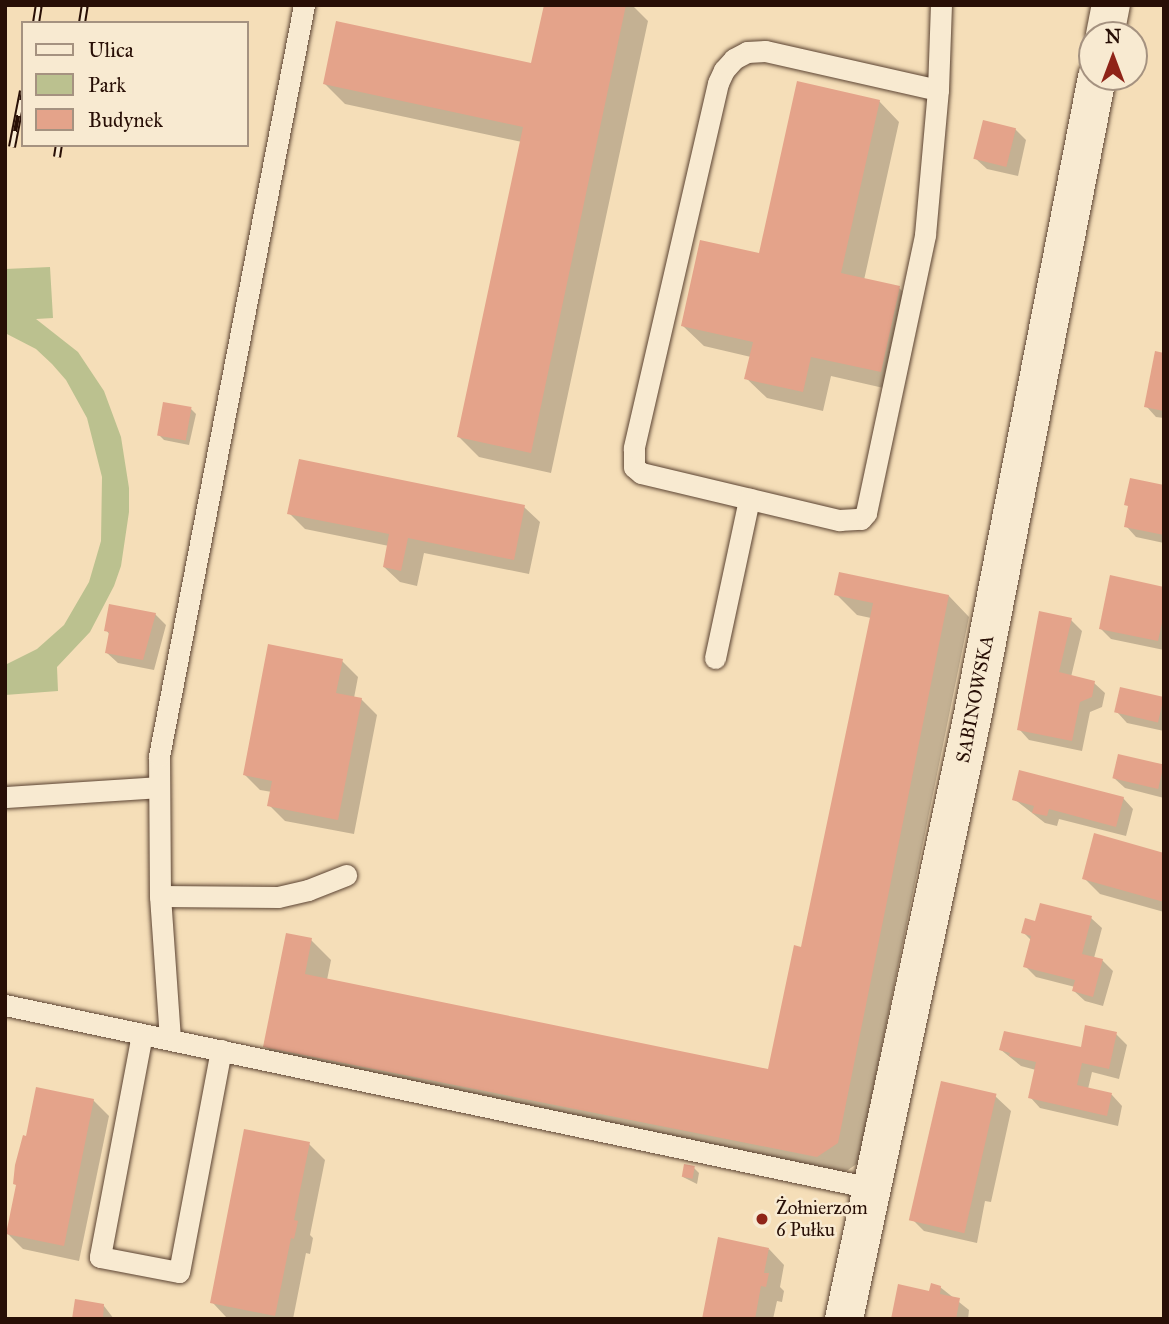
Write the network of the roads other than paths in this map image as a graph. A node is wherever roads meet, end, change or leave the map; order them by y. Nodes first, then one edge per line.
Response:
1 (304, 5) edge
2 (941, 5) edge
3 (938, 90) junction
4 (1094, 91) edge
5 (749, 499) junction
6 (715, 658) dead end
7 (158, 788) junction
8 (5, 797) edge
9 (346, 875) dead end
10 (160, 896) junction
11 (5, 1005) edge
12 (142, 1034) junction
13 (170, 1039) junction
14 (221, 1050) junction
15 (872, 1188) junction
16 (844, 1319) edge

1 - 7 lane
2 - 3 lane
3 - 5 lane
3 - 5 lane
4 - 15 street, SABINOWSKA
5 - 6 lane
7 - 8 lane
7 - 10 lane
9 - 10 lane
10 - 13 lane
11 - 12 lane
12 - 13 lane
12 - 14 lane
13 - 14 lane
14 - 15 lane
15 - 16 street, SABINOWSKA

